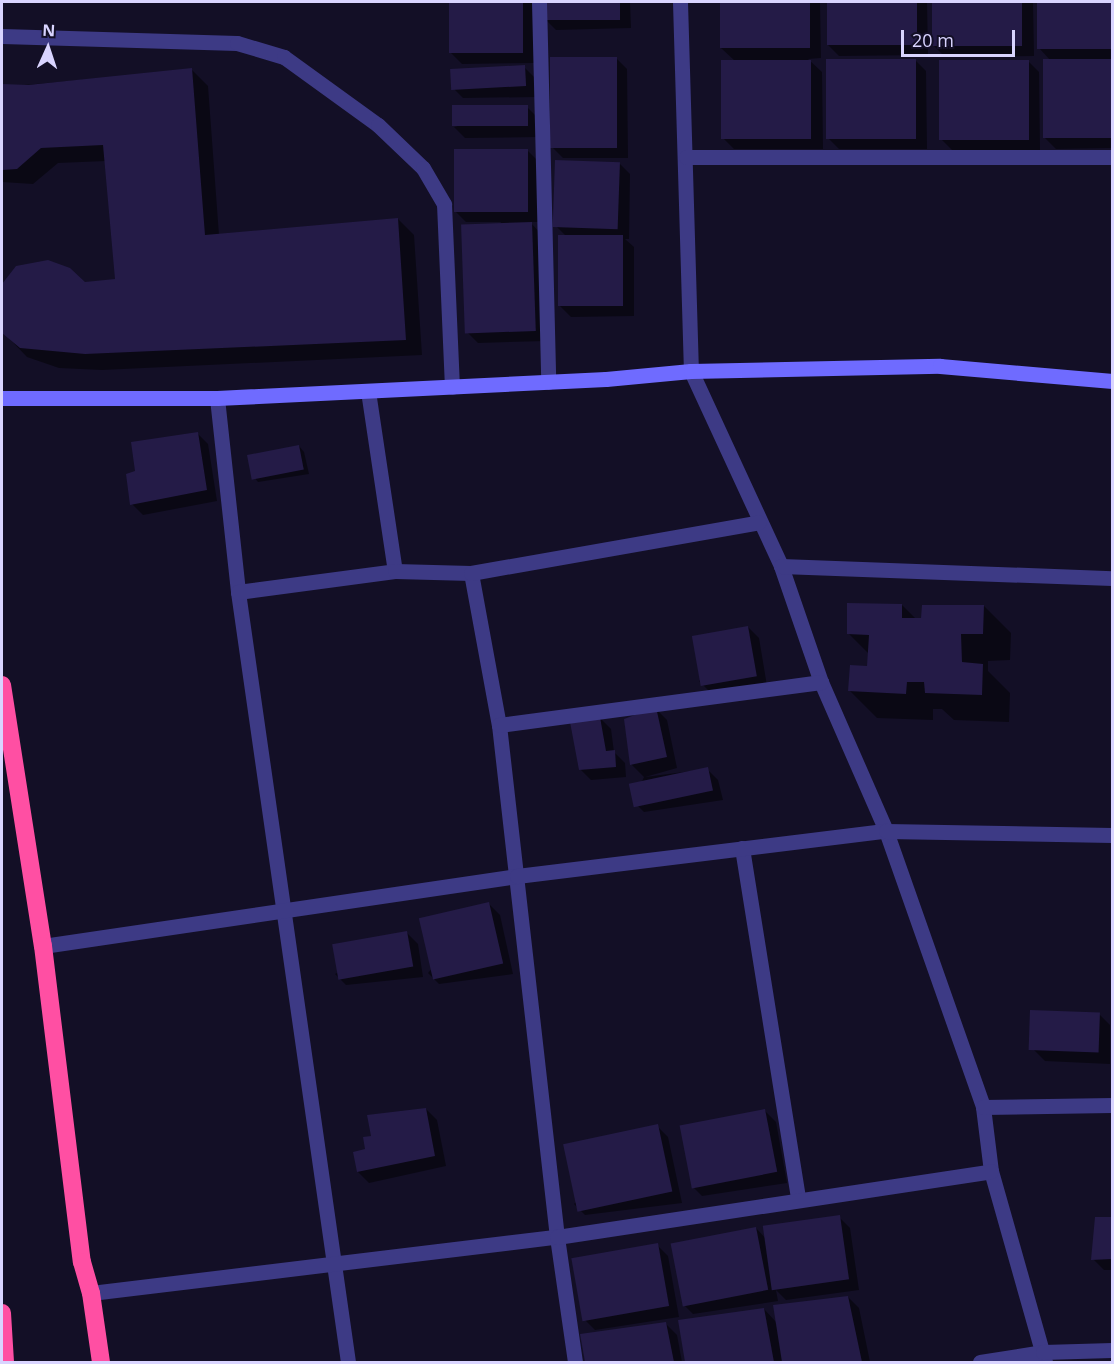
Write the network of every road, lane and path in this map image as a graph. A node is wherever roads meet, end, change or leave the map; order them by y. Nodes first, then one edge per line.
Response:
1 (539, 2) edge
2 (680, 2) edge
3 (2, 36) edge
4 (686, 157) junction
5 (1113, 157) edge
6 (691, 371) junction
7 (1113, 381) edge
8 (548, 382) junction
9 (452, 387) junction
10 (368, 391) junction
11 (2, 398) edge
12 (217, 398) junction
13 (759, 522) junction
14 (781, 566) junction
15 (396, 571) junction
16 (471, 573) junction
17 (1113, 578) edge
18 (238, 591) junction
19 (821, 681) junction
20 (2, 685) edge
21 (499, 725) junction
22 (886, 831) junction
23 (1113, 835) edge
24 (742, 848) junction
25 (517, 876) junction
26 (285, 910) junction
27 (43, 946) junction
28 (1113, 1105) edge
29 (983, 1107) junction
30 (991, 1171) junction
31 (798, 1197) junction
32 (557, 1237) junction
33 (333, 1262) junction
34 (91, 1293) junction
35 (2, 1313) edge
36 (1113, 1350) edge
37 (1044, 1357) edge
38 (5, 1362) edge
39 (101, 1362) edge
40 (348, 1362) edge
41 (575, 1362) edge
42 (980, 1362) edge

1 - 8 street
2 - 4 street
3 - 9 street
4 - 5 street
4 - 6 street
6 - 7 street
6 - 8 street
6 - 13 street
8 - 9 street
9 - 10 street
10 - 12 street
10 - 15 street
11 - 12 street
12 - 18 street
13 - 14 street
13 - 16 street
14 - 17 street
14 - 19 street
15 - 16 street
15 - 18 street
16 - 21 street
18 - 26 street
19 - 21 street
19 - 22 street
20 - 27 highway
21 - 25 street
22 - 23 street
22 - 24 street
22 - 29 street
24 - 25 street
24 - 31 street
25 - 26 street
25 - 32 street
26 - 27 street
26 - 33 street
27 - 34 highway
28 - 29 street
29 - 30 street
30 - 31 street
30 - 37 street
31 - 32 street
32 - 33 street
32 - 41 street
33 - 34 street
33 - 40 street
34 - 39 highway
35 - 38 highway
36 - 37 street
37 - 42 street

